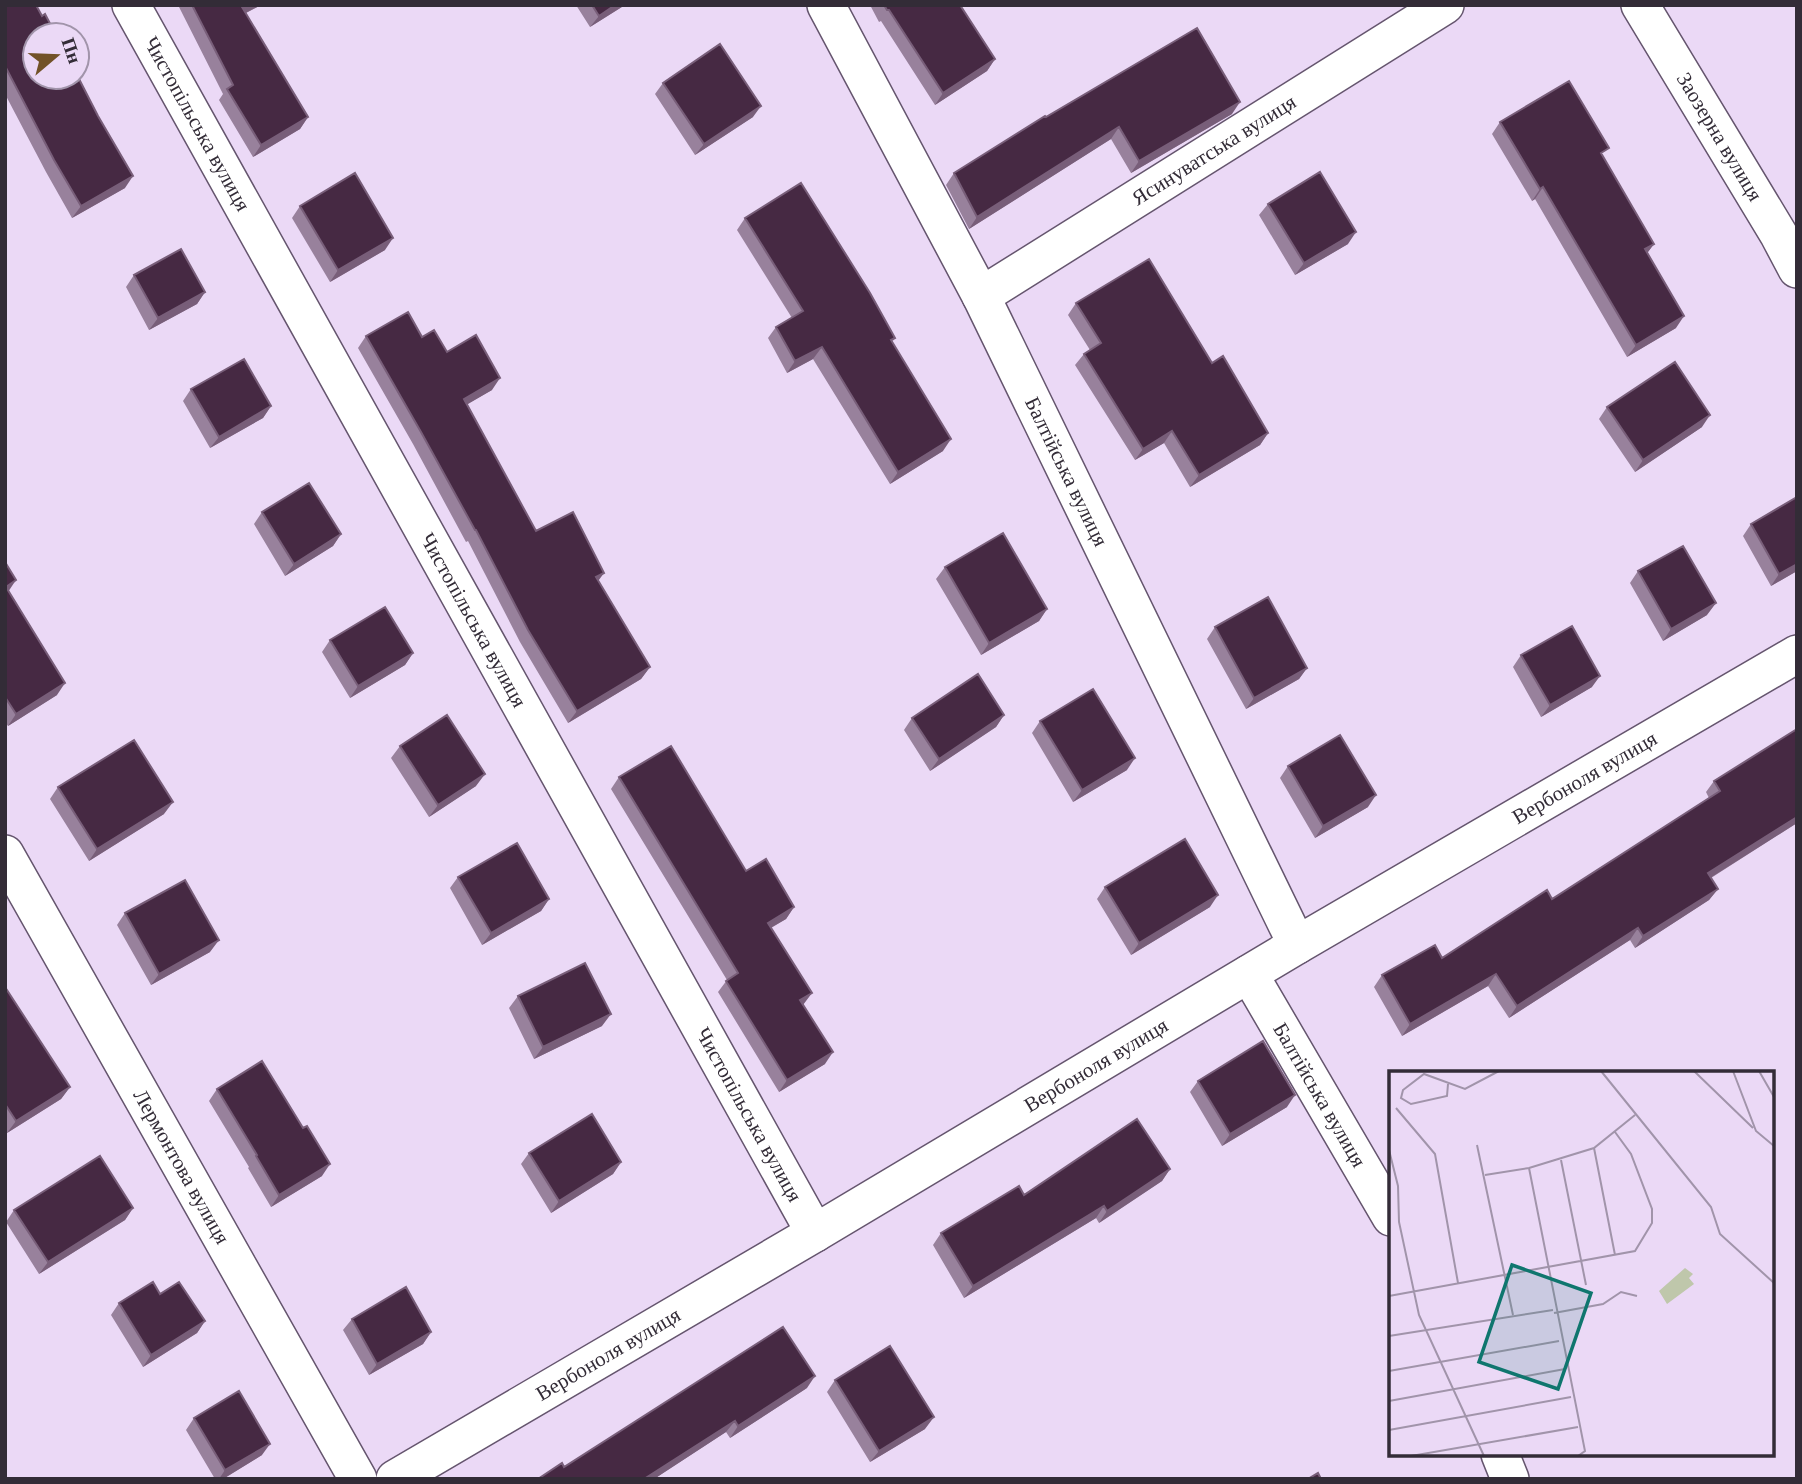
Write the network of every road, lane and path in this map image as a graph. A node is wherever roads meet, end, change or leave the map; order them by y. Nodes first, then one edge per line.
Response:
1 (131, 5) edge
2 (826, 5) edge
3 (1445, 5) edge
4 (1640, 5) edge
5 (1797, 269) edge
6 (981, 296) junction
7 (1797, 654) edge
8 (5, 854) edge
9 (1297, 945) junction
10 (1249, 974) junction
11 (1389, 1214) edge
12 (815, 1233) junction
13 (1501, 1456) edge
14 (358, 1479) edge
15 (395, 1479) edge
16 (1510, 1479) edge

1 - 12 street, Чистопільська вулиця
2 - 6 street, Балтійська вулиця
3 - 6 street, Ясинуватська вулиця
4 - 5 street, Заозерна вулиця
6 - 9 street, Балтійська вулиця
7 - 9 street, Вербоноля вулиця
8 - 14 street, Лермонтова вулиця
9 - 10 street, Вербоноля вулиця
10 - 11 street, Балтійська вулиця
10 - 12 street, Вербоноля вулиця
12 - 15 street, Вербоноля вулиця
13 - 16 street

